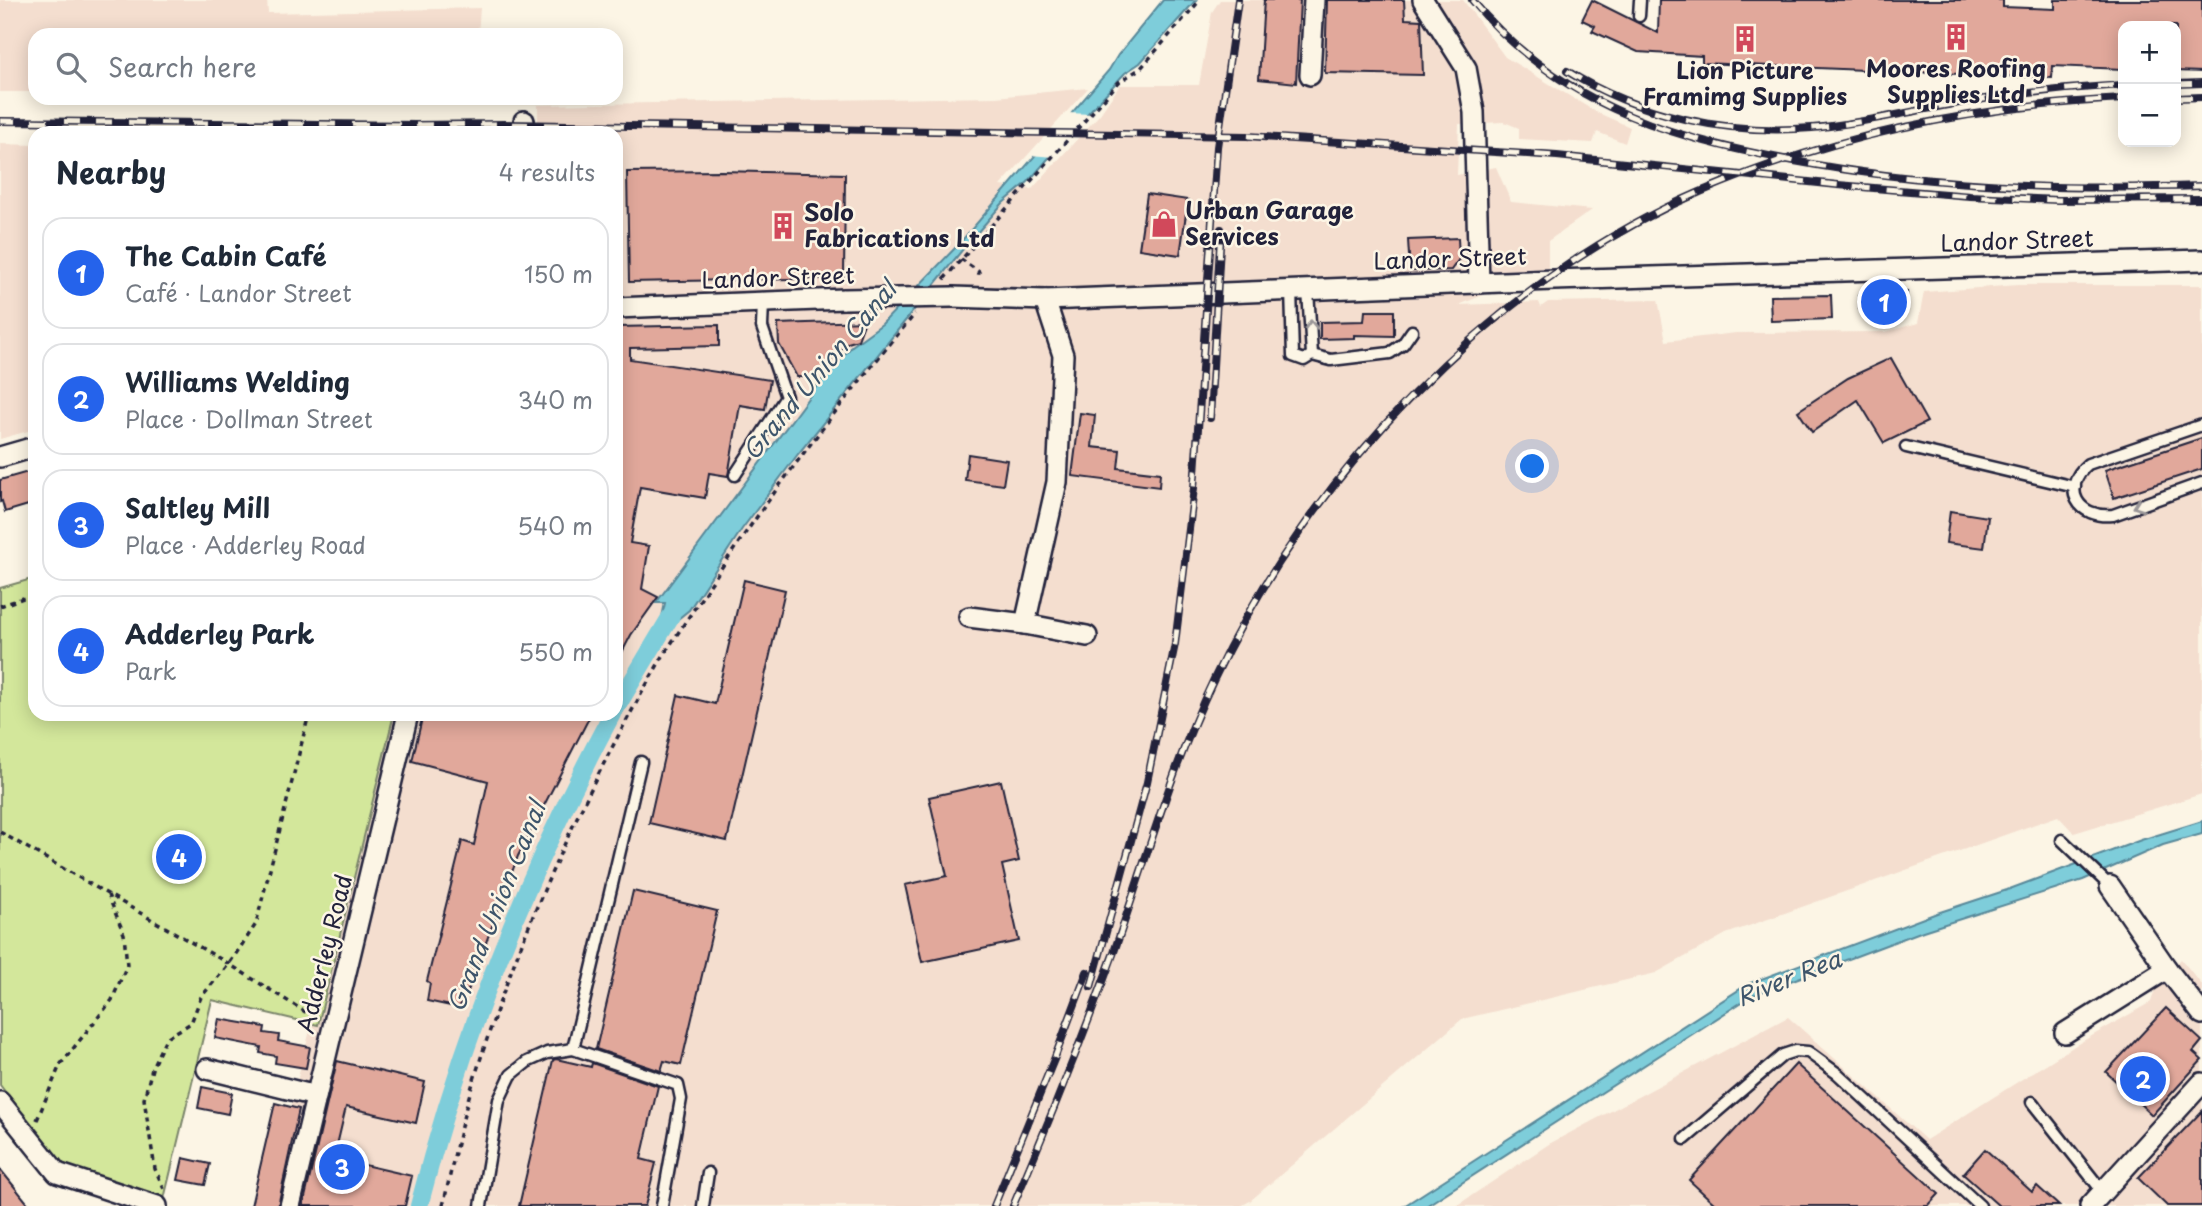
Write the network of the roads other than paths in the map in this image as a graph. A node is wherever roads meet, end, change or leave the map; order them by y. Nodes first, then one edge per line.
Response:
1 (1314, 0) edge
2 (1423, 0) edge
3 (1640, 0) edge
4 (1639, 16) dead end
5 (1310, 75) dead end
6 (2202, 260) edge
7 (1479, 283) junction
8 (1300, 290) junction
9 (1045, 300) junction
10 (764, 302) junction
11 (623, 308) edge
12 (1412, 331) dead end
13 (1312, 355) junction
14 (2202, 425) edge
15 (1906, 447) dead end
16 (28, 449) edge
17 (0, 457) edge
18 (734, 475) dead end
19 (2202, 483) edge
20 (2075, 487) junction
21 (969, 617) dead end
22 (1025, 624) junction
23 (1087, 636) dead end
24 (406, 721) edge
25 (641, 762) dead end
26 (2062, 840) dead end
27 (2110, 886) joint
28 (2166, 970) junction
29 (2202, 1014) edge
30 (2065, 1033) dead end
31 (573, 1049) junction
32 (207, 1069) dead end
33 (2202, 1083) edge
34 (316, 1096) junction
35 (0, 1102) edge
36 (2032, 1102) dead end
37 (1685, 1139) dead end
38 (708, 1174) dead end
39 (2096, 1199) edge
40 (162, 1200) edge
41 (290, 1206) edge
42 (481, 1206) edge
43 (662, 1206) edge
44 (702, 1206) edge
45 (1980, 1206) edge

1 - 5 street
2 - 7 street
3 - 4 lane
6 - 7 street, Landor Street
7 - 8 street, Landor Street
8 - 9 street, Landor Street
13 -> 8 lane
8 - 13 lane
9 - 10 street, Landor Street, bridge
9 - 22 street
10 - 11 street, Landor Street
10 - 18 lane
12 - 13 lane
14 - 20 lane
15 - 20 lane
16 - 17 street
19 -> 20 lane
21 - 22 street
22 - 23 street
24 - 34 street, Adderley Road
25 - 31 lane
26 - 27 lane
27 - 28 street
28 - 29 street
28 - 30 street
31 - 42 lane
31 - 43 lane
32 - 34 street
33 - 39 street
34 - 41 street, Adderley Road
35 - 40 street
36 - 39 lane
37 - 45 lane
38 - 44 lane

